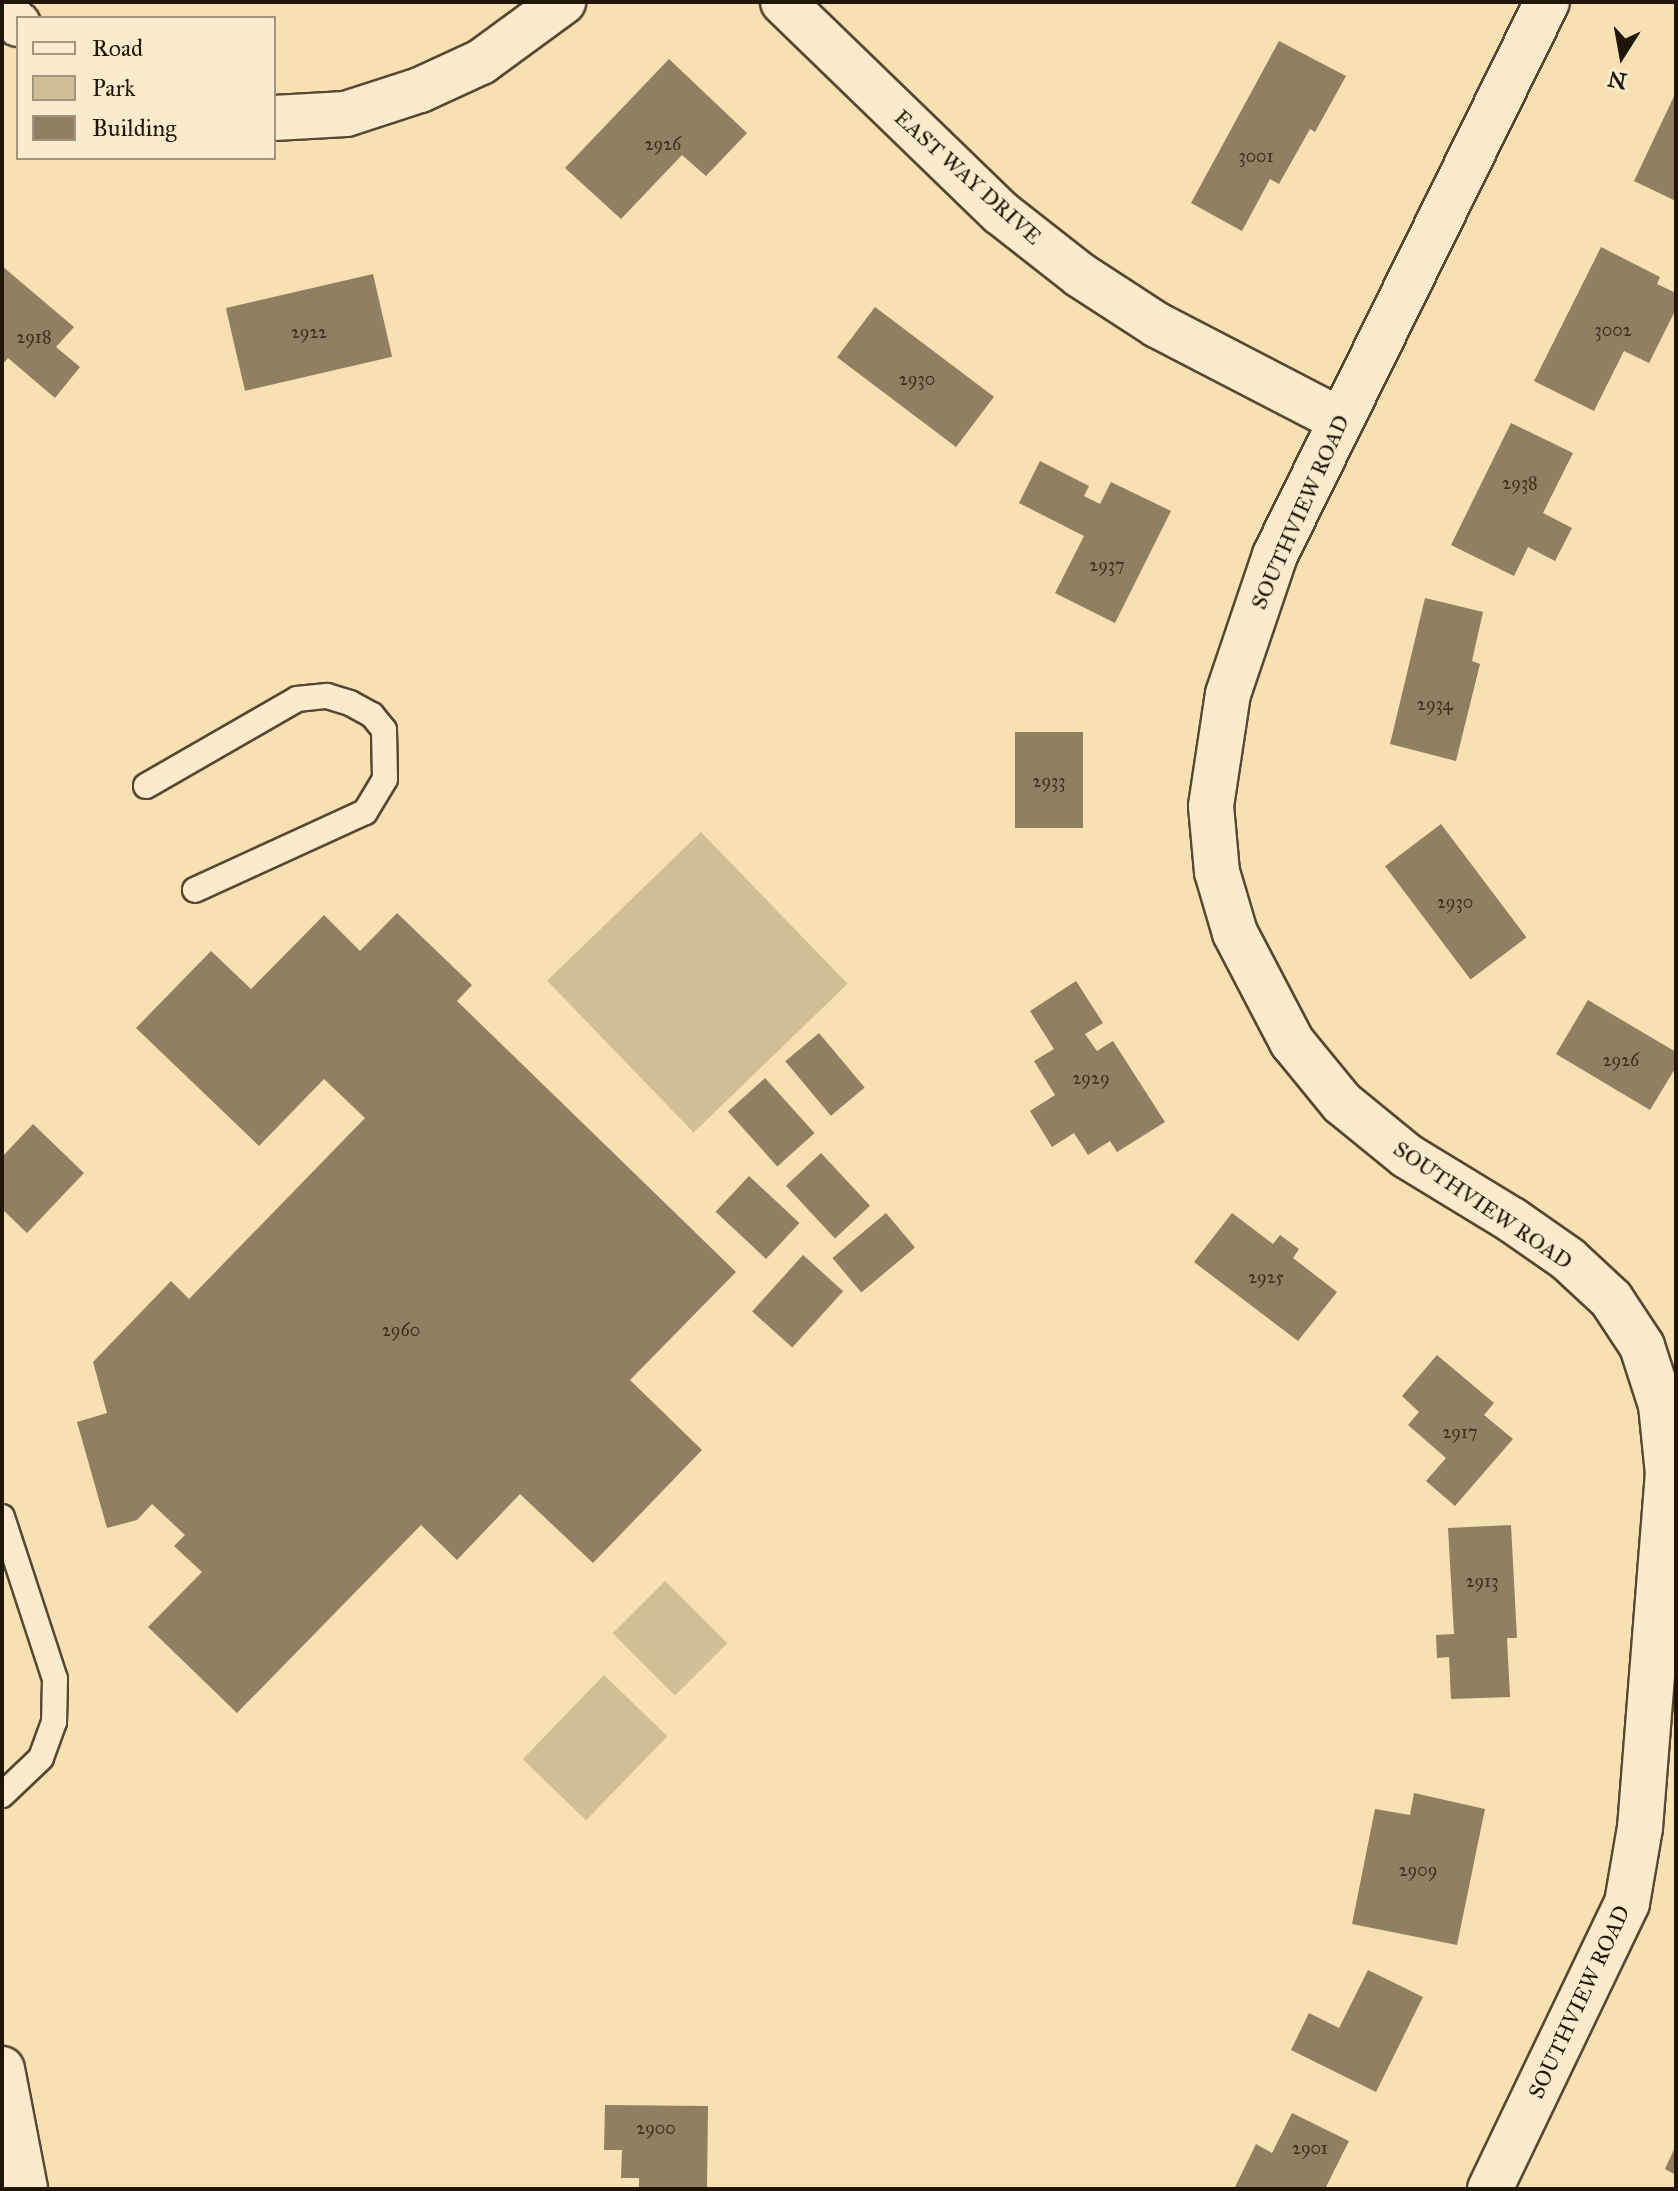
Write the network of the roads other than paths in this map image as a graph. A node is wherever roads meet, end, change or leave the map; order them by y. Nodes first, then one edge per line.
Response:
1 (563, 2) edge
2 (783, 2) edge
3 (1547, 2) edge
4 (276, 118) edge
5 (1340, 420) junction
6 (146, 786) dead end
7 (195, 890) dead end
8 (2, 1517) edge
9 (2, 1795) edge
10 (2, 2069) edge
11 (25, 2189) edge
12 (1490, 2189) edge

1 - 4 street
2 - 5 street, EAST WAY DRIVE
3 - 5 street, SOUTHVIEW ROAD
5 - 12 street, SOUTHVIEW ROAD
6 - 7 lane
8 - 9 lane
10 - 11 street

